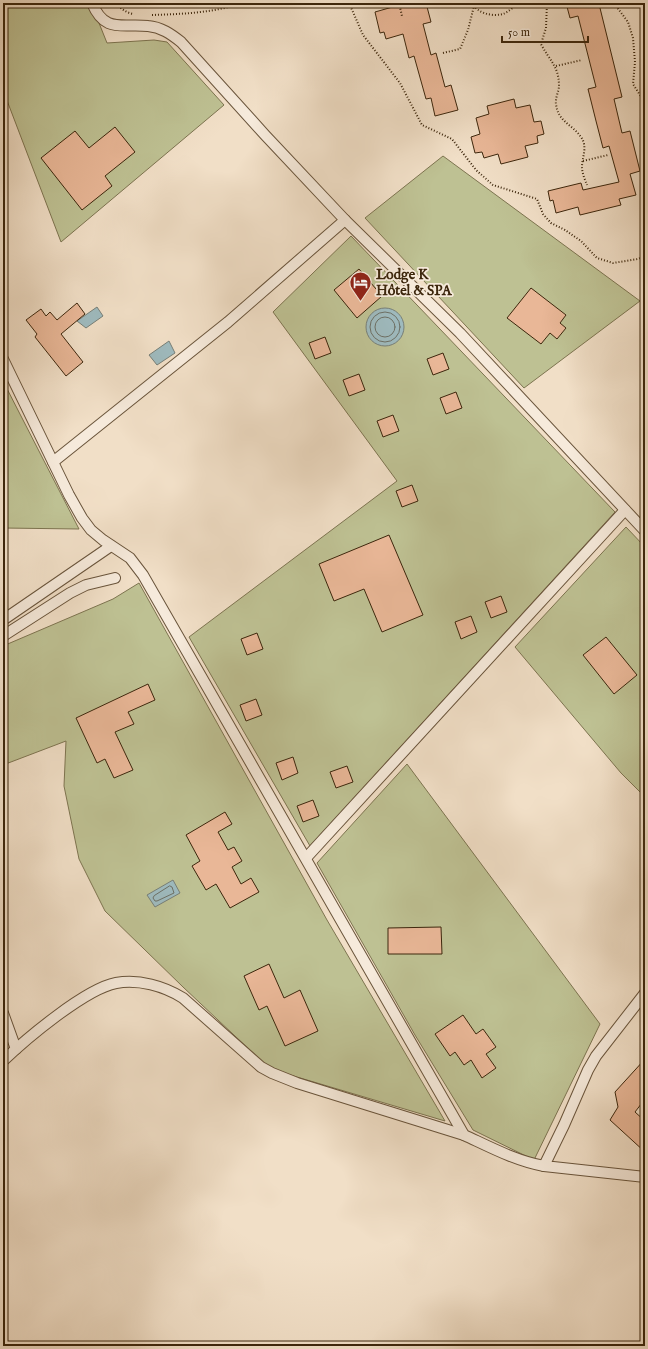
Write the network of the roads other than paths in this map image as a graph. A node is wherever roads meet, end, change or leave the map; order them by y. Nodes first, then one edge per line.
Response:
1 (92, 3) edge
2 (345, 220) junction
3 (3, 359) edge
4 (53, 462) junction
5 (625, 510) junction
6 (645, 531) edge
7 (111, 546) junction
8 (115, 578) dead end
9 (3, 620) edge
10 (3, 636) edge
11 (306, 858) junction
12 (645, 993) edge
13 (3, 1013) edge
14 (16, 1049) junction
15 (3, 1061) edge
16 (464, 1135) junction
17 (544, 1166) junction
18 (645, 1177) edge

1 - 2 street
2 - 4 street
2 - 5 street
3 - 4 street
4 - 7 street
5 - 6 street
5 - 11 street
7 - 9 street
7 - 11 street
8 - 10 street
11 - 16 street
12 - 17 street
13 - 14 street
14 - 15 street
14 - 16 street
16 - 17 street
17 - 18 street

